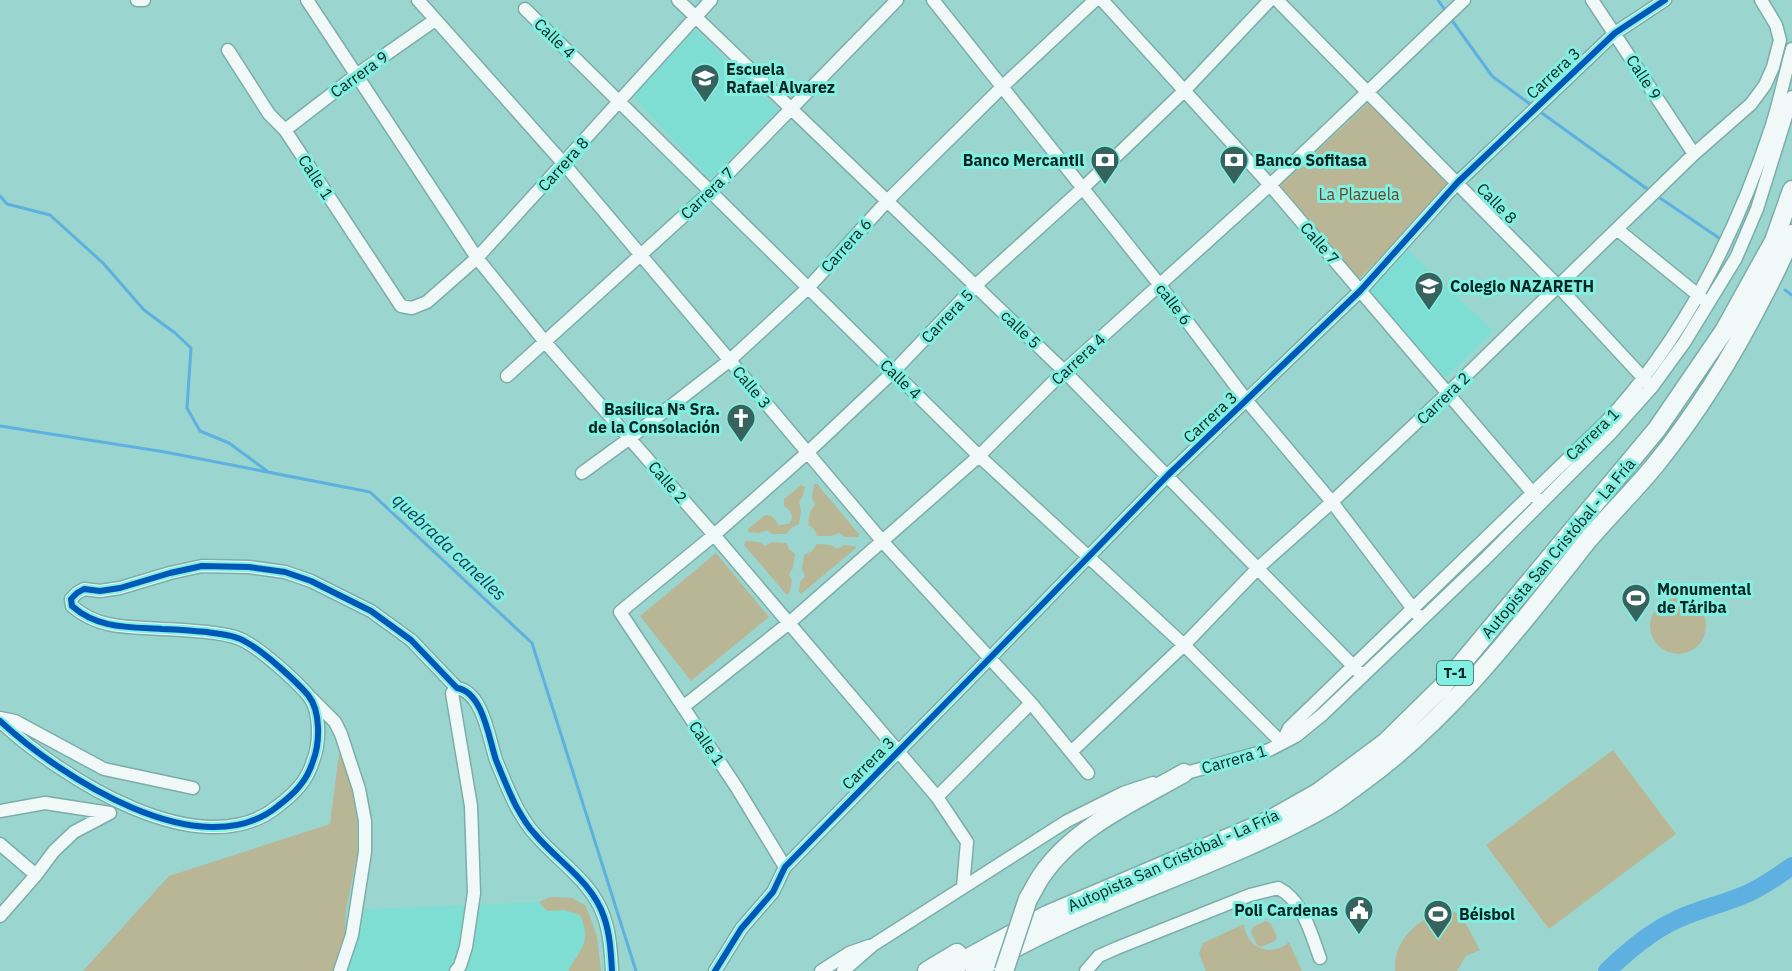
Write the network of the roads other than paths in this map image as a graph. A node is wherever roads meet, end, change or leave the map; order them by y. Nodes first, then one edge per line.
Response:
1 (137, 0) edge
2 (144, 0) edge
3 (307, 0) edge
4 (418, 0) edge
5 (678, 0) edge
6 (711, 0) edge
7 (897, 0) edge
8 (933, 0) edge
9 (1095, 0) edge
10 (1102, 0) edge
11 (1270, 0) edge
12 (1277, 0) edge
13 (1592, 0) edge
14 (1665, 0) edge
15 (1761, 0) edge
16 (1459, 4) edge
17 (525, 9) dead end
18 (695, 18) junction
19 (435, 20) junction
20 (1615, 33) junction
21 (1792, 49) edge
22 (228, 50) dead end
23 (356, 76) junction
24 (1002, 87) junction
25 (1184, 91) junction
26 (1367, 93) junction
27 (1792, 97) edge
28 (618, 100) junction
29 (792, 109) junction
30 (285, 130) junction
31 (1694, 154) junction
32 (564, 164) junction
33 (1458, 182) junction
34 (1270, 185) junction
35 (1083, 188) junction
36 (1792, 190) edge
37 (710, 192) junction
38 (888, 200) junction
39 (1618, 230) junction
40 (1792, 234) edge
41 (641, 256) junction
42 (477, 258) junction
43 (1159, 284) junction
44 (976, 285) junction
45 (1557, 285) junction
46 (808, 288) junction
47 (1360, 291) junction
48 (1697, 294) junction
49 (1708, 302) junction
50 (401, 306) joint
51 (545, 342) junction
52 (730, 360) junction
53 (1064, 371) junction
54 (893, 372) junction
55 (507, 376) dead end
56 (1643, 377) junction
57 (1652, 387) junction
58 (1448, 393) junction
59 (1247, 401) junction
60 (630, 438) junction
61 (807, 453) junction
62 (980, 456) junction
63 (582, 473) dead end
64 (1168, 475) junction
65 (1532, 492) junction
66 (1332, 502) junction
67 (1542, 503) junction
68 (714, 535) junction
69 (883, 542) junction
70 (1089, 555) junction
71 (1258, 568) junction
72 (1417, 614) junction
73 (625, 621) joint
74 (789, 623) junction
75 (1184, 645) junction
76 (990, 658) junction
77 (1358, 671) junction
78 (457, 688) junction
79 (310, 697) junction
80 (1031, 703) junction
81 (683, 707) junction
82 (0, 720) edge
83 (1282, 743) junction
84 (899, 751) junction
85 (1071, 752) junction
86 (1088, 773) dead end
87 (1184, 773) junction
88 (193, 788) dead end
89 (937, 797) junction
90 (135, 809) junction
91 (0, 811) edge
92 (110, 813) junction
93 (0, 844) edge
94 (784, 867) junction
95 (36, 875) junction
96 (963, 887) junction
97 (1080, 901) junction
98 (0, 916) edge
99 (873, 945) junction
100 (1320, 958) dead end
101 (340, 971) edge
102 (456, 971) edge
103 (612, 971) edge
104 (715, 971) edge
105 (821, 971) edge
106 (843, 971) edge
107 (927, 971) edge
108 (948, 971) edge
109 (975, 971) edge
110 (1004, 971) edge
111 (1086, 971) edge

1 - 2 street
3 - 23 street, Calle 2
4 - 19 street, Calle 3
5 - 18 street, calle 5
6 - 18 street, Carrera 8
7 - 29 street, Carrera 7
8 - 24 street, calle 6
9 - 24 street, Carrera 6
10 - 25 street, Calle 7
11 - 25 street, Carrera 5
12 - 26 street, Calle 8
13 - 20 street, Calle 9
14 - 20 street, Carrera 3
15 - 31 street, Carrera 2
16 - 26 street, Carrera 4
17 - 28 street, Calle 4
18 - 28 street, Carrera 8
18 - 29 street, calle 5
19 - 23 street, Carrera 9
19 - 32 street, Calle 3
20 - 31 street, Calle 9
20 - 33 street, Carrera 3
21 - 48 street, Carrera 1
22 - 30 street, Calle 1
23 - 30 street, Carrera 9
23 - 42 street, Calle 2
24 - 35 street, calle 6
24 - 38 street, Carrera 6
25 - 34 street, Calle 7
25 - 35 street, Carrera 5
26 - 33 street, Calle 8
26 - 34 street, Carrera 4
27 - 49 street, Carrera 1
28 - 32 street, Carrera 8
28 - 37 street, Calle 4
29 - 37 street, Carrera 7
29 - 38 street, calle 5
30 - 50 street, Calle 1
31 - 39 street, Carrera 2
32 - 41 street, Calle 3
32 - 42 street, Carrera 8
33 - 45 street, Calle 8
33 - 47 street, Carrera 3
34 - 43 street, Carrera 4
34 - 47 street, Calle 7
35 - 43 street, calle 6
35 - 44 street, Carrera 5
36 - 97 highway, Autopista San Cristóbal - La Fría / T-1
37 - 41 street, Carrera 7
37 - 46 street, Calle 4
38 - 44 street, calle 5
38 - 46 street, Carrera 6
39 - 45 street, Carrera 2
39 - 48 street
40 - 109 highway, Autopista San Cristóbal - La Fría / T-1
41 - 51 street, Carrera 7
41 - 52 street, Calle 3
42 - 50 street, Carrera 8
42 - 51 street, Calle 2
43 - 53 street, Carrera 4
43 - 59 street, calle 6
44 - 53 street, calle 5
44 - 54 street, Carrera 5
45 - 56 street, Calle 8
45 - 58 street, Carrera 2
46 - 52 street, Carrera 6
46 - 54 street, Calle 4
47 - 58 street, Calle 7
47 - 59 street, Carrera 3
48 - 49 street
48 - 56 street, Carrera 1
49 - 57 street, Carrera 1
51 - 55 street, Carrera 7
51 - 60 street, Calle 2
52 - 60 street, Carrera 6
52 - 61 street, Calle 3
53 - 62 street, Carrera 4
53 - 64 street, calle 5
54 - 61 street, Carrera 5
54 - 62 street, Calle 4
56 - 57 street, Calle 8
56 - 65 street, Carrera 1
57 - 67 street, Carrera 1
58 - 65 street, Calle 7
58 - 66 street, Carrera 2
59 - 64 street, Carrera 3
59 - 66 street, calle 6
60 - 63 street, Carrera 6
60 - 68 street, Calle 2
61 - 68 street, Carrera 5
61 - 69 street, Calle 3
62 - 69 street, Carrera 4
62 - 70 street, Calle 4
64 - 70 street, Carrera 3
64 - 71 street, calle 5
65 - 67 street, Calle 7
65 - 72 street, Carrera 1
66 - 71 street, Carrera 2
66 - 72 street, calle 6
67 - 72 street, Carrera 1
68 - 73 street, Carrera 5
68 - 74 street, Calle 2
69 - 74 street, Carrera 4
69 - 76 street, Calle 3
70 - 75 street, Calle 4
70 - 76 street, Carrera 3
71 - 75 street, Carrera 2
71 - 77 street, calle 5
72 - 77 street, Carrera 1
73 - 81 street, Calle 1
74 - 81 street, Carrera 4
74 - 84 street, Calle 2
75 - 83 street, Calle 4
75 - 85 street, Carrera 2
76 - 80 street, Calle 3
76 - 84 street, Carrera 3
77 - 83 street, Carrera 1
78 - 79 street
78 - 102 street
78 - 103 street
79 - 90 street
79 - 101 street
80 - 85 street, Calle 3
80 - 89 street
81 - 94 street, Calle 1
82 - 88 street
82 - 90 street
83 - 87 street, Carrera 1
84 - 89 street, Calle 2
84 - 94 street, Carrera 3
85 - 86 street, Calle 3
87 - 96 street, Carrera 1
87 - 110 highway, bridge
89 - 96 street, Calle 2
90 - 92 street
91 - 92 street
92 - 95 street
93 - 95 street
94 - 104 street, Carrera 3
95 - 98 street
96 - 99 street, Carrera 1
97 - 107 highway
97 - 108 highway, Autopista San Cristóbal - La Fría / T-1
99 - 105 street
99 - 106 street
100 - 111 street

